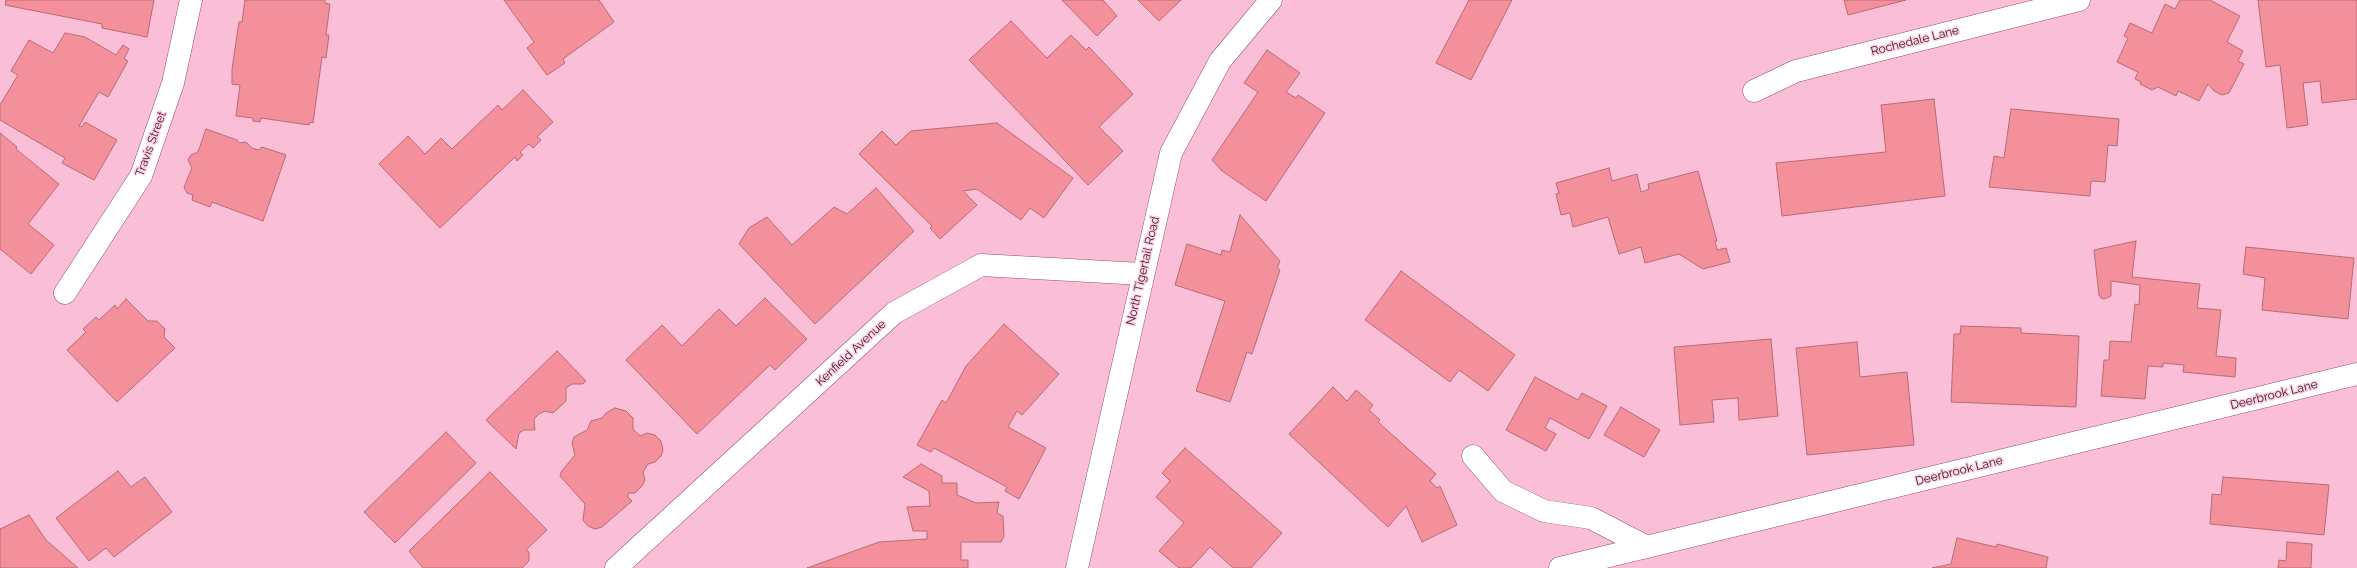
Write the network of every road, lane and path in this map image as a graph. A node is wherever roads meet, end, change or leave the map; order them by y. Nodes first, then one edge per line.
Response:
1 (191, 0) edge
2 (1271, 0) edge
3 (2079, 0) edge
4 (1754, 91) dead end
5 (1142, 274) junction
6 (65, 293) dead end
7 (2357, 374) edge
8 (1473, 456) dead end
9 (1647, 547) junction
10 (616, 568) edge
11 (1077, 568) edge
12 (1560, 568) edge

1 - 6 street, Travis Street
2 - 5 street, North Tigertail Road
3 - 4 street, Rochedale Lane
5 - 10 street, Kenfield Avenue
5 - 11 street, North Tigertail Road
7 - 9 street, Deerbrook Lane
8 - 9 street
9 - 12 street, Deerbrook Lane

